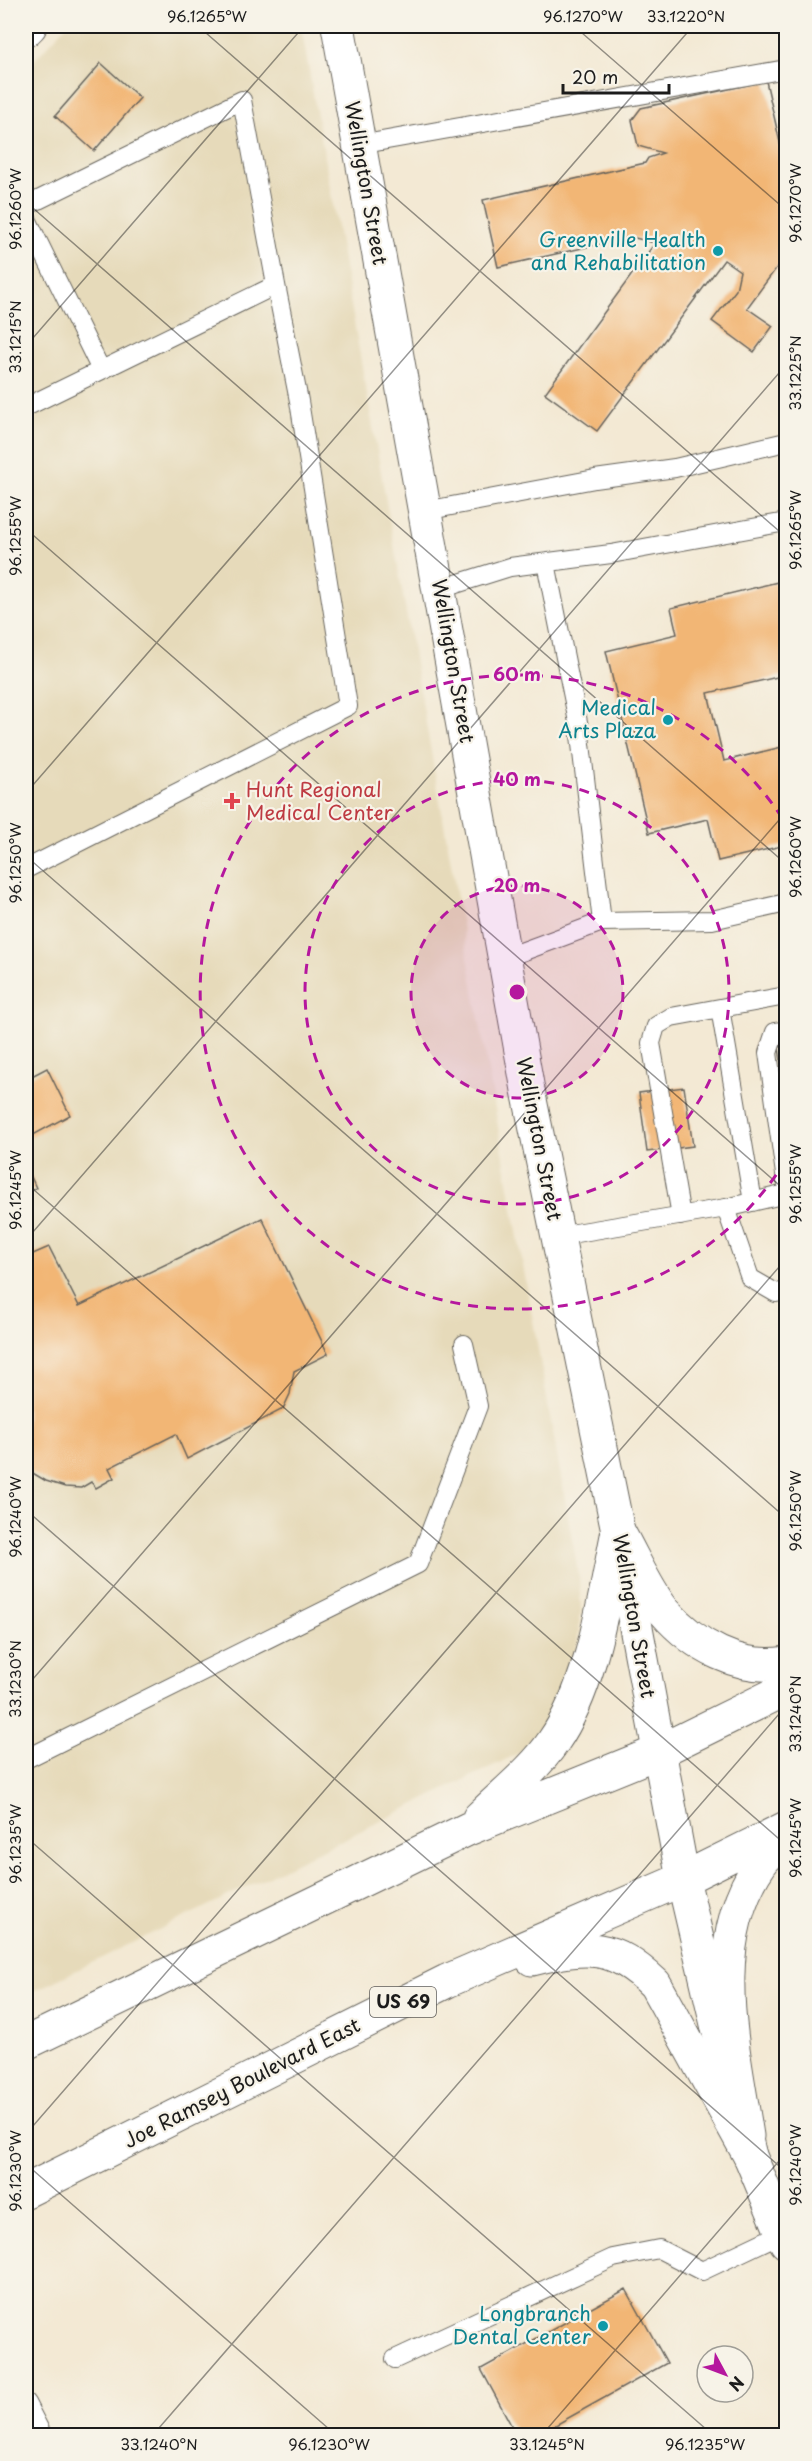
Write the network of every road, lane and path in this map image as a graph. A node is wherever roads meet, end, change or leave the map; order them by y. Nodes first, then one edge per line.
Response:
1 (30, 26) edge
2 (338, 26) edge
3 (26, 30) edge
4 (786, 69) edge
5 (359, 145) junction
6 (26, 206) edge
7 (26, 217) edge
8 (276, 285) junction
9 (101, 370) junction
10 (26, 407) edge
11 (786, 442) edge
12 (425, 511) junction
13 (786, 522) edge
14 (546, 563) junction
15 (440, 589) junction
16 (26, 870) edge
17 (786, 903) edge
18 (602, 922) junction
19 (505, 958) junction
20 (786, 996) edge
21 (720, 1008) junction
22 (786, 1030) edge
23 (786, 1181) edge
24 (786, 1194) edge
25 (753, 1202) junction
26 (726, 1208) junction
27 (681, 1216) junction
28 (558, 1236) junction
29 (786, 1291) edge
30 (465, 1344) dead end
31 (618, 1531) junction
32 (786, 1663) edge
33 (786, 1689) edge
34 (658, 1752) junction
35 (26, 1759) edge
36 (786, 1828) edge
37 (468, 1829) junction
38 (786, 1837) edge
39 (683, 1879) junction
40 (447, 1980) junction
41 (26, 2043) edge
42 (750, 2156) junction
43 (26, 2191) edge
44 (784, 2237) edge
45 (395, 2358) dead end
46 (26, 2403) edge
47 (43, 2436) edge

1 - 3 main road
2 - 5 main road, Wellington Street
4 - 5 lane
5 - 12 main road, Wellington Street
6 - 8 lane
7 - 9 lane
8 - 9 lane
8 - 16 lane
9 - 10 lane
11 - 12 lane
12 - 15 main road, Wellington Street
13 - 14 lane
14 - 15 lane
14 - 18 lane
15 - 19 main road, Wellington Street
17 - 18 lane
18 - 19 lane
19 - 28 main road, Wellington Street
20 - 21 lane
21 - 25 lane
21 - 27 lane
22 - 23 lane
24 - 25 lane
25 - 26 lane
26 - 27 lane
26 - 29 lane
27 - 28 lane
28 - 31 main road, Wellington Street
30 - 35 lane
31 - 32 main road
31 - 34 main road, Wellington Street
31 - 37 main road
33 - 34 main road
34 - 37 main road
34 - 39 main road, Wellington Street
36 - 39 main road, Joe Ramsey Boulevard East / US 69
37 - 41 main road
38 - 42 main road
39 - 40 main road, Joe Ramsey Boulevard East / US 69
39 - 42 main road, Wellington Street
40 - 42 main road
40 - 43 main road, Joe Ramsey Boulevard East / US 69
42 - 44 main road, Wellington Street
44 - 45 lane
46 - 47 lane

